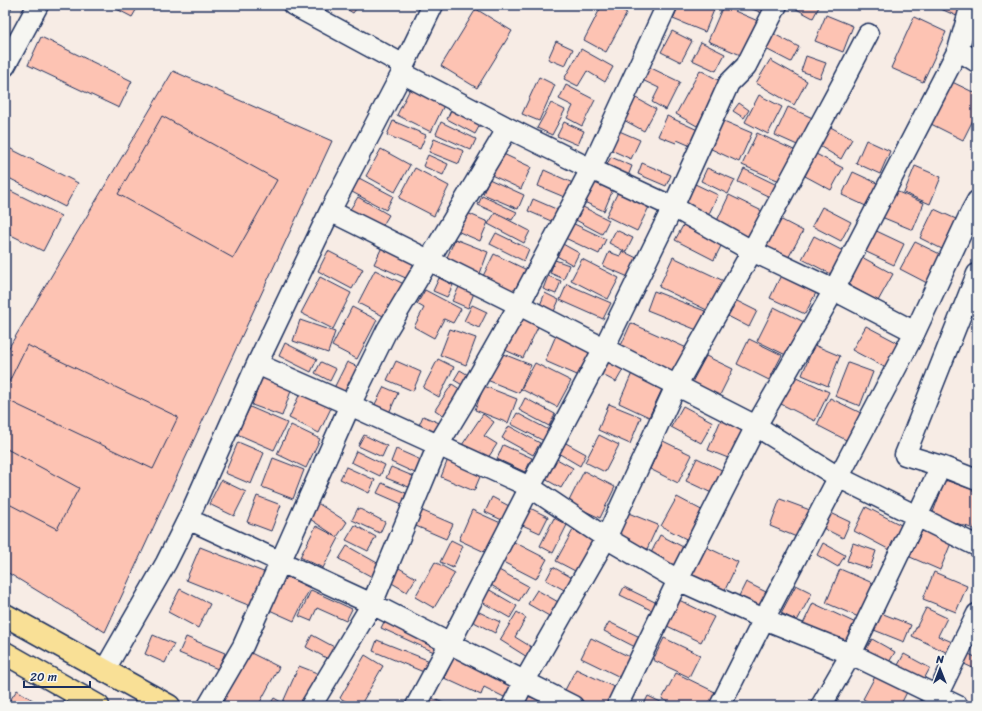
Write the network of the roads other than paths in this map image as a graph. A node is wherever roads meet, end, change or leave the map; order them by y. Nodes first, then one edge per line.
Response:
1 (38, 5) edge
2 (294, 5) edge
3 (433, 5) edge
4 (667, 5) edge
5 (777, 5) edge
6 (971, 5) edge
7 (868, 34) dead end
8 (958, 50) junction
9 (977, 62) edge
10 (5, 66) edge
11 (403, 69) junction
12 (508, 128) junction
13 (591, 169) junction
14 (977, 201) edge
15 (674, 207) junction
16 (330, 211) junction
17 (752, 251) junction
18 (428, 260) junction
19 (977, 274) edge
20 (834, 290) junction
21 (519, 305) junction
22 (915, 332) junction
23 (604, 348) junction
24 (258, 364) junction
25 (676, 386) junction
26 (350, 405) junction
27 (756, 426) junction
28 (438, 444) junction
29 (941, 466) junction
30 (838, 478) junction
31 (977, 480) edge
32 (530, 487) junction
33 (915, 517) junction
34 (188, 519) junction
35 (606, 538) junction
36 (977, 546) edge
37 (281, 563) junction
38 (678, 580) junction
39 (372, 604) junction
40 (5, 614) edge
41 (977, 614) edge
42 (764, 618) junction
43 (450, 643) junction
44 (5, 653) edge
45 (851, 654) junction
46 (104, 671) junction
47 (524, 682) junction
48 (935, 701) edge
49 (88, 704) edge
50 (169, 706) edge
51 (208, 706) edge
52 (311, 706) edge
53 (416, 706) edge
54 (512, 706) edge
55 (573, 706) edge
56 (617, 706) edge
57 (720, 706) edge
58 (821, 706) edge
59 (958, 706) edge

1 - 10 street
2 - 11 street
3 - 11 street
4 - 13 street
5 - 15 street
6 - 8 street
7 - 17 street
8 - 9 street
8 - 20 street
11 - 12 street
11 - 16 street
12 - 13 street
12 - 18 street
13 - 15 street
13 - 21 street
14 - 22 street
15 - 17 street
15 - 23 street
16 - 18 street
16 - 24 street
17 - 20 street
17 - 25 street
18 - 21 street
18 - 26 street
19 - 29 street
20 - 22 street
20 - 27 street
21 - 23 street
21 - 28 street
22 - 30 street
23 - 25 street
23 - 32 street
24 - 26 street
24 - 34 street
25 - 27 street
25 - 35 street
26 - 28 street
26 - 37 street
27 - 30 street
27 - 38 street
28 - 32 street
28 - 39 street
29 - 31 street
29 - 33 street
30 - 33 street
30 - 42 street
32 - 35 street
32 - 43 street
33 - 36 street
33 - 45 street
34 - 37 street
34 - 46 street
35 - 38 street
35 - 47 street
37 - 39 street
37 - 51 street
38 - 42 street
38 - 56 street
39 - 43 street
39 - 52 street
40 - 46 main road
41 - 48 street
42 - 45 street
42 - 57 street
43 - 47 street
43 - 53 street
44 - 49 main road
45 - 48 street
45 - 58 street
46 - 50 main road
47 - 54 street
47 - 55 street
48 - 59 street

